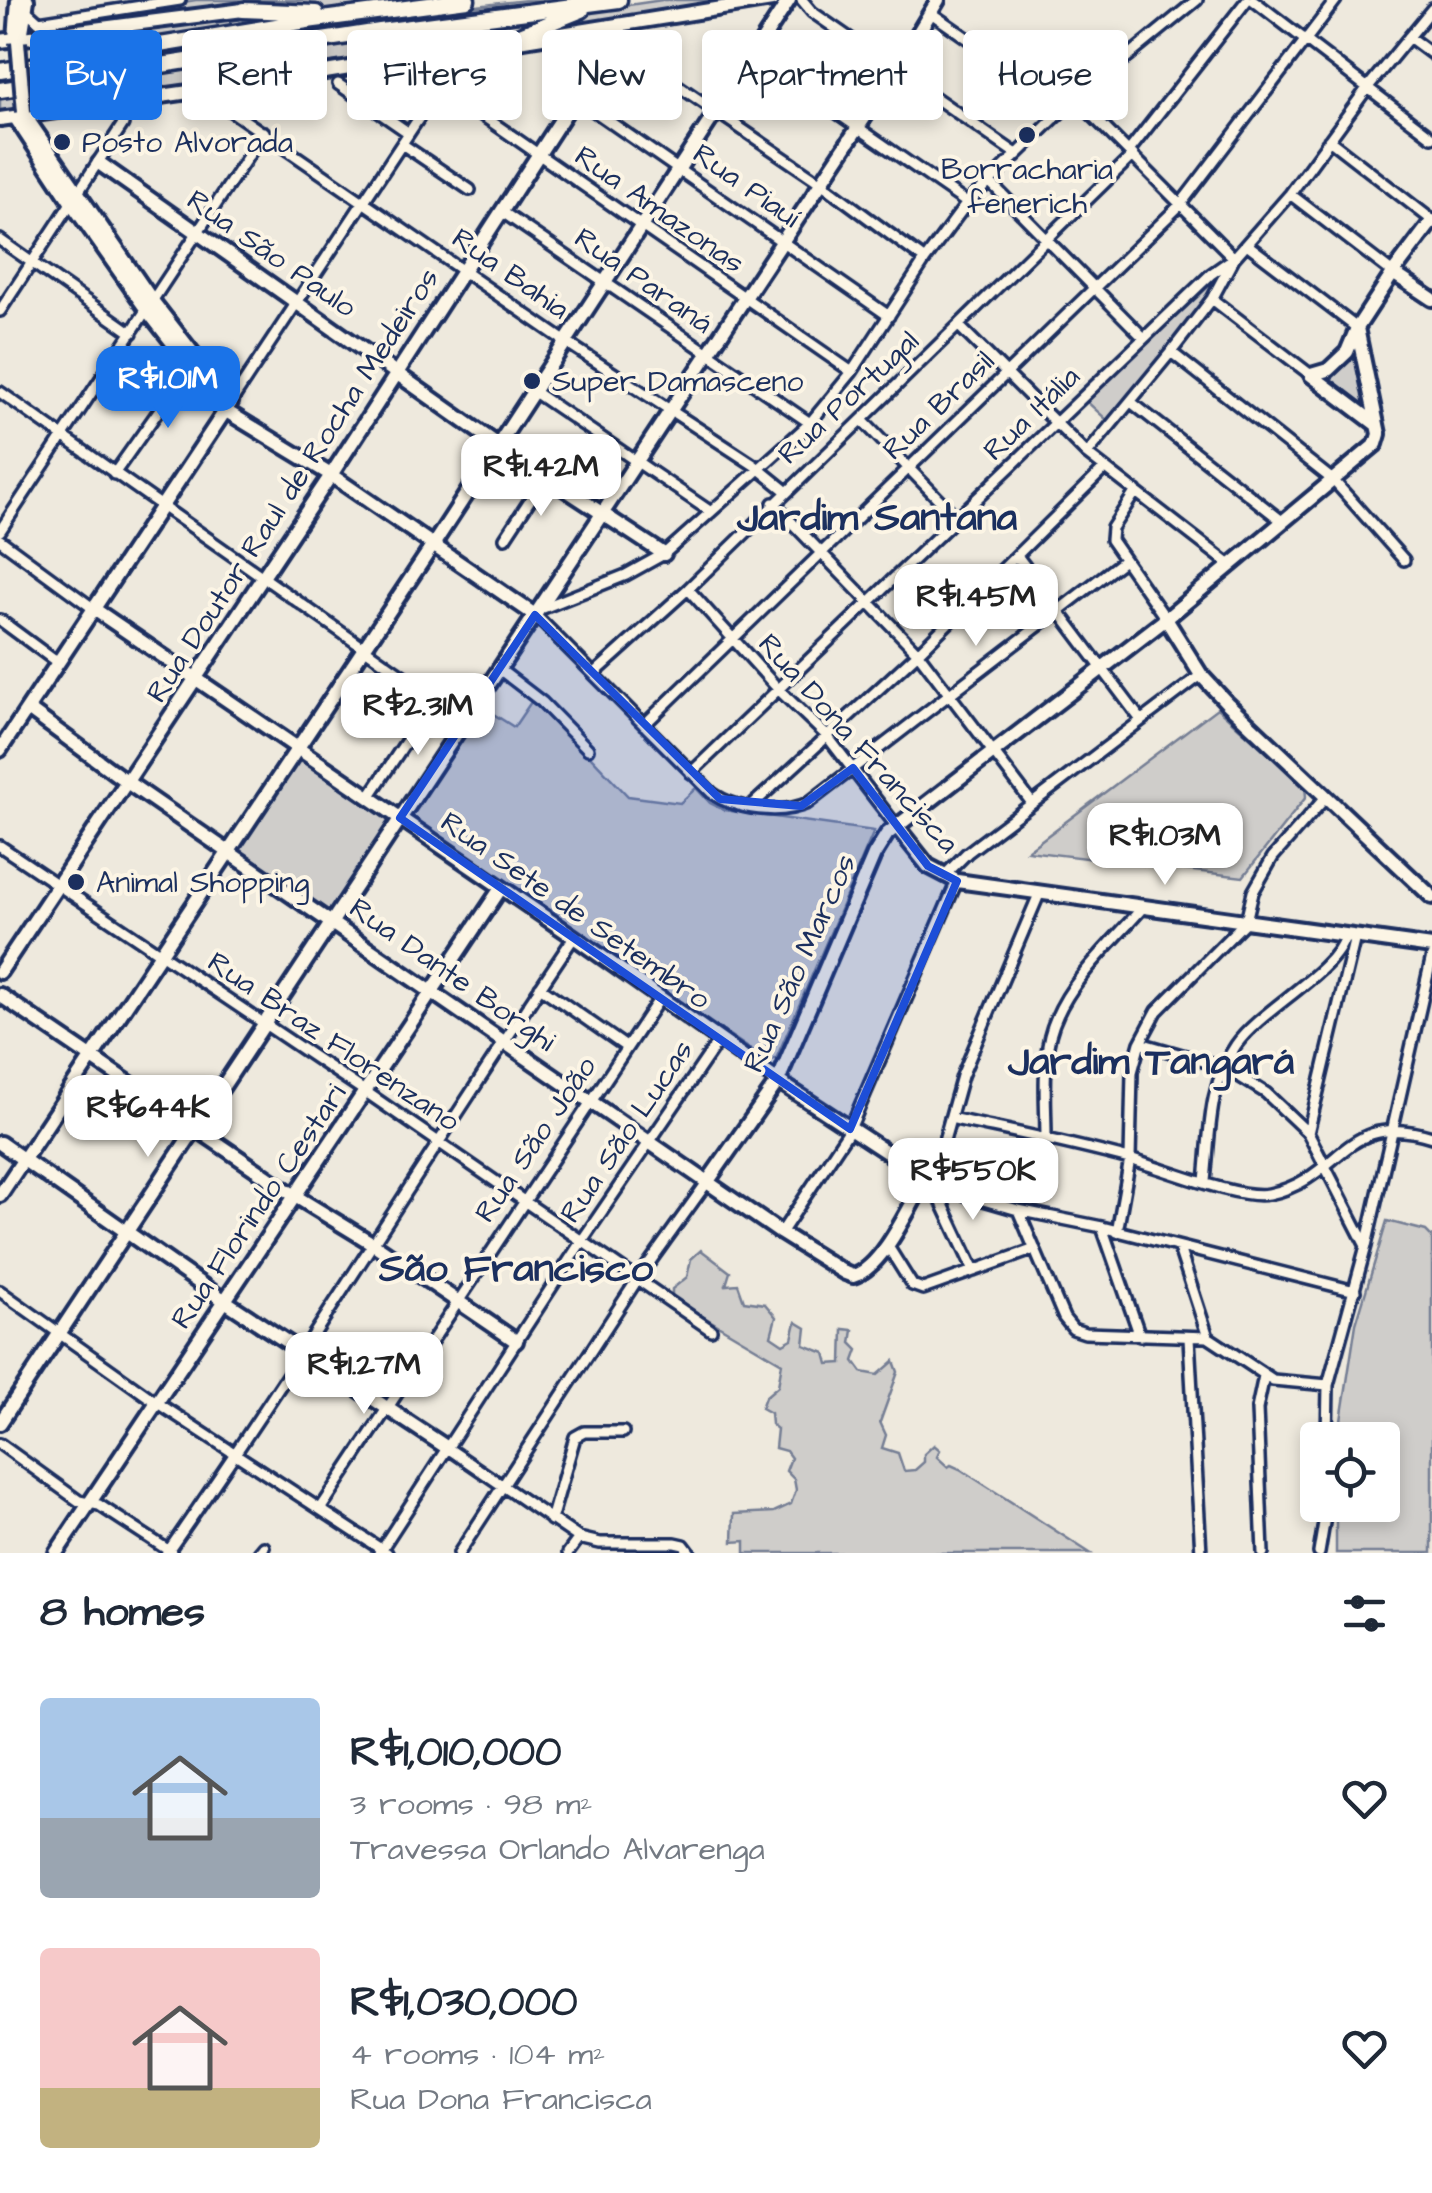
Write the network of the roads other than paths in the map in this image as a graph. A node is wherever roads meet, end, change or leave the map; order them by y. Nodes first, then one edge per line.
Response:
1 (180, 0) edge
2 (467, 0) edge
3 (619, 0) edge
4 (772, 0) edge
5 (789, 0) edge
6 (802, 0) edge
7 (938, 0) edge
8 (1197, 0) edge
9 (1250, 0) edge
10 (1336, 0) edge
11 (602, 2) edge
12 (24, 3) edge
13 (1432, 9) edge
14 (243, 10) joint
15 (931, 14) junction
16 (342, 16) junction
17 (623, 24) junction
18 (618, 30) edge
19 (771, 30) edge
20 (838, 30) edge
21 (921, 30) edge
22 (522, 34) edge
23 (963, 36) edge
24 (1409, 37) junction
25 (18, 40) junction
26 (0, 41) edge
27 (522, 41) edge
28 (1305, 41) junction
29 (1432, 54) edge
30 (1128, 56) edge
31 (0, 71) edge
32 (338, 84) dead end
33 (1368, 88) junction
34 (0, 90) edge
35 (182, 94) edge
36 (943, 103) edge
37 (0, 118) edge
38 (26, 119) junction
39 (246, 120) edge
40 (417, 120) edge
41 (489, 120) edge
42 (559, 120) edge
43 (608, 120) edge
44 (711, 120) edge
45 (728, 120) edge
46 (848, 120) edge
47 (863, 120) edge
48 (1052, 120) edge
49 (1097, 120) edge
50 (123, 124) dead end
51 (858, 127) junction
52 (264, 132) junction
53 (409, 132) junction
54 (1432, 137) edge
55 (1329, 140) junction
56 (402, 144) junction
57 (1015, 153) junction
58 (1131, 153) junction
59 (538, 154) junction
60 (99, 162) junction
61 (679, 167) junction
62 (989, 181) junction
63 (821, 183) junction
64 (470, 190) dead end
65 (1290, 194) junction
66 (76, 200) junction
67 (364, 201) junction
68 (967, 204) junction
69 (1180, 205) junction
70 (501, 211) junction
71 (1432, 221) edge
72 (641, 226) junction
73 (198, 230) junction
74 (0, 240) edge
75 (1046, 241) junction
76 (782, 242) junction
77 (1248, 245) junction
78 (1234, 258) junction
79 (925, 260) junction
80 (32, 263) junction
81 (463, 270) junction
82 (1393, 272) junction
83 (604, 282) junction
84 (1095, 290) junction
85 (745, 298) junction
86 (1212, 299) junction
87 (1432, 299) edge
88 (298, 301) junction
89 (150, 306) junction
90 (0, 311) edge
91 (888, 316) junction
92 (959, 326) junction
93 (1357, 328) junction
94 (132, 333) junction
95 (1144, 338) junction
96 (566, 342) junction
97 (1171, 352) junction
98 (708, 354) junction
99 (193, 362) junction
100 (397, 372) junction
101 (852, 372) junction
102 (1006, 374) junction
103 (1310, 375) junction
104 (532, 391) junction
105 (0, 392) edge
106 (1131, 402) junction
107 (229, 407) junction
108 (672, 409) junction
109 (862, 420) junction
110 (810, 423) junction
111 (1056, 424) junction
112 (1377, 425) junction
113 (63, 438) junction
114 (498, 445) junction
115 (1087, 454) junction
116 (636, 463) junction
117 (759, 468) junction
118 (1105, 468) junction
119 (906, 469) junction
120 (114, 474) junction
121 (331, 475) junction
122 (546, 478) junction
123 (1334, 481) junction
124 (786, 491) junction
125 (1136, 491) junction
126 (774, 503) junction
127 (162, 507) junction
128 (711, 512) junction
129 (602, 513) junction
130 (958, 520) junction
131 (1282, 521) junction
132 (0, 532) edge
133 (505, 538) dead end
134 (0, 540) edge
135 (433, 545) junction
136 (664, 554) junction
137 (820, 555) junction
138 (1018, 557) junction
139 (1404, 560) dead end
140 (1123, 562) junction
141 (1229, 564) junction
142 (262, 578) junction
143 (688, 589) junction
144 (868, 604) junction
145 (94, 608) junction
146 (1058, 610) junction
147 (537, 612) junction
148 (1166, 619) junction
149 (0, 620) edge
150 (732, 638) junction
151 (363, 648) junction
152 (918, 653) junction
153 (58, 663) junction
154 (1103, 667) junction
155 (499, 669) junction
156 (595, 673) junction
157 (1201, 675) junction
158 (195, 678) junction
159 (780, 690) junction
160 (951, 694) junction
161 (434, 698) junction
162 (28, 709) junction
163 (466, 720) junction
164 (1141, 720) junction
165 (644, 725) junction
166 (827, 736) junction
167 (297, 749) junction
168 (588, 749) dead end
169 (0, 750) edge
170 (994, 752) junction
171 (852, 768) junction
172 (691, 773) junction
173 (126, 782) junction
174 (369, 797) junction
175 (1326, 797) junction
176 (1032, 803) junction
177 (750, 806) junction
178 (400, 818) junction
179 (897, 827) junction
180 (0, 846) edge
181 (228, 852) junction
182 (950, 878) junction
183 (57, 886) junction
184 (501, 888) junction
185 (1040, 892) junction
186 (1432, 897) edge
187 (1144, 906) junction
188 (1246, 920) junction
189 (332, 921) junction
190 (574, 937) junction
191 (1350, 937) junction
192 (1432, 947) edge
193 (160, 954) junction
194 (1432, 956) edge
195 (0, 972) edge
196 (540, 987) junction
197 (432, 991) junction
198 (0, 995) edge
199 (660, 998) junction
200 (264, 1023) junction
201 (504, 1039) junction
202 (719, 1040) junction
203 (1140, 1042) junction
204 (626, 1047) junction
205 (92, 1058) junction
206 (1224, 1067) junction
207 (778, 1081) junction
208 (366, 1092) junction
209 (592, 1101) junction
210 (950, 1118) junction
211 (196, 1126) junction
212 (1392, 1127) junction
213 (850, 1128) junction
214 (1308, 1133) junction
215 (1432, 1137) edge
216 (1046, 1139) junction
217 (438, 1140) junction
218 (650, 1140) junction
219 (0, 1143) edge
220 (24, 1159) junction
221 (1130, 1159) junction
222 (1325, 1168) junction
223 (708, 1181) junction
224 (1205, 1181) junction
225 (934, 1184) junction
226 (0, 1195) edge
227 (296, 1196) junction
228 (524, 1202) junction
229 (1018, 1210) junction
230 (1102, 1227) junction
231 (126, 1232) junction
232 (1118, 1232) junction
233 (781, 1233) junction
234 (580, 1242) junction
235 (374, 1245) junction
236 (887, 1246) junction
237 (1366, 1246) junction
238 (1179, 1248) junction
239 (1035, 1249) junction
240 (974, 1271) junction
241 (637, 1280) junction
242 (0, 1291) edge
243 (1355, 1292) junction
244 (225, 1300) junction
245 (458, 1300) junction
246 (712, 1330) dead end
247 (60, 1332) junction
248 (1140, 1336) junction
249 (1208, 1337) junction
250 (1189, 1338) junction
251 (516, 1341) junction
252 (305, 1352) junction
253 (1264, 1376) junction
254 (1328, 1385) junction
255 (156, 1402) junction
256 (388, 1408) junction
257 (0, 1422) edge
258 (1327, 1422) edge
259 (623, 1432) dead end
260 (0, 1444) edge
261 (446, 1447) junction
262 (238, 1452) junction
263 (502, 1486) junction
264 (88, 1504) junction
265 (320, 1508) junction
266 (551, 1520) junction
267 (1324, 1522) edge
268 (578, 1538) junction
269 (170, 1552) edge
270 (382, 1552) edge
271 (690, 1552) edge
272 (56, 1553) edge
273 (459, 1553) edge
274 (568, 1553) edge
275 (1201, 1553) edge
276 (1263, 1553) edge
277 (1320, 1553) edge

1 - 12 street
2 - 16 main road
3 - 11 main road
4 - 17 street
5 - 19 street
6 - 20 street
7 - 15 street
8 - 30 street
9 - 28 street
9 - 58 street, Rua Portugal
10 - 28 street, Rua Brasil
11 - 22 main road
11 - 34 main road
12 - 25 street
13 - 24 street, Rua Itália
14 - 16 main road
14 - 25 street
15 - 21 street
15 - 23 street
16 - 31 main road
17 - 18 street, Rua Doutor Raul de Rocha Medeiros
17 - 27 street
24 - 29 street
24 - 33 street, Rua Itália
25 - 26 street
25 - 38 street, bridge
28 - 33 street
28 - 69 street, Rua Brasil
32 - 53 street
33 - 54 street
33 - 55 street, Rua Itália
35 - 38 street
36 - 57 street
37 - 38 street
38 - 66 street
39 - 52 street, Rua Bahia
40 - 53 street
41 - 59 street, Rua Amazonas
42 - 59 street, Rua Doutor Raul de Rocha Medeiros
43 - 61 street, Rua Piauí
44 - 61 street
45 - 63 street
46 - 51 street
47 - 51 street
48 - 57 street
49 - 58 street
50 - 60 street
51 - 63 street
51 - 68 street
52 - 67 street, Rua Bahia
52 - 73 street
53 - 56 street
55 - 65 street, Rua Itália
55 - 71 street
56 - 64 street
56 - 67 street
57 - 62 street
58 - 69 street
58 - 75 street, Rua Portugal
59 - 70 street, Rua Doutor Raul de Rocha Medeiros
59 - 72 street, Rua Amazonas
60 - 66 street
60 - 73 street, Rua São Paulo
61 - 72 street
61 - 76 street, Rua Piauí
62 - 68 street
62 - 75 street
63 - 76 street
63 - 79 street
65 - 77 street, Rua Itália
65 - 82 street
66 - 80 street
66 - 89 street
67 - 81 street, Rua Bahia
67 - 88 street
68 - 79 street
69 - 78 street
69 - 84 street, Rua Brasil
70 - 81 street, Rua Doutor Raul de Rocha Medeiros
70 - 83 street, Rua Paraná
71 - 82 street
72 - 83 street
72 - 85 street, Rua Amazonas
73 - 88 street, Rua São Paulo
73 - 89 street
74 - 80 street
75 - 84 street
75 - 92 street, Rua Portugal
76 - 85 street
76 - 91 street, Rua Piauí
77 - 78 street, Rua Itália
77 - 93 street
78 - 86 street
78 - 95 street, Rua Itália
79 - 91 street
80 - 90 street
80 - 94 street
81 - 96 street, Rua Bahia
81 - 100 street, Rua Doutor Raul de Rocha Medeiros
82 - 87 street
82 - 93 street
83 - 96 street
83 - 98 street, Rua Paraná
84 - 95 street
84 - 102 street, Rua Brasil
85 - 98 street
85 - 101 street, Rua Amazonas
86 - 97 street
86 - 103 street
88 - 100 street, Rua São Paulo
88 - 107 street
89 - 94 street
89 - 99 street
91 - 101 street
92 - 102 street
92 - 109 street, Rua Portugal
93 - 103 street
93 - 112 street
94 - 113 street
95 - 111 street, Rua Itália
96 - 104 street
96 - 108 street, Rua Bahia
97 - 106 street
97 - 123 street
98 - 108 street
98 - 110 street, Rua Paraná
99 - 107 street
99 - 120 street
100 - 114 street, Rua São Paulo
100 - 121 street, Rua Doutor Raul de Rocha Medeiros
101 - 110 street
102 - 111 street
102 - 119 street, Rua Brasil
103 - 112 street
104 - 114 street
104 - 116 street
105 - 113 street
106 - 115 street
106 - 131 street
107 - 121 street
107 - 127 street
108 - 116 street
108 - 117 street, Rua Bahia
109 - 119 street
109 - 124 street, Rua Portugal
110 - 117 street
111 - 115 street
111 - 130 street, Rua Itália
112 - 123 street, Rua São Marcos
113 - 120 street
113 - 132 street
114 - 122 street, Rua São Paulo
114 - 135 street
115 - 118 street
116 - 128 street
116 - 129 street
117 - 124 street, Rua Bahia
117 - 128 street
118 - 125 street
118 - 138 street
119 - 130 street
119 - 137 street, Rua Brasil
120 - 127 street
121 - 135 street
121 - 142 street, Rua Doutor Raul de Rocha Medeiros
122 - 129 street, Rua São Paulo
122 - 133 street
123 - 131 street, Rua São Marcos
123 - 139 street
124 - 126 street, Rua Portugal
125 - 140 street
125 - 141 street
126 - 137 street
126 - 143 street, Rua Portugal
127 - 142 street
127 - 145 street
128 - 136 street
129 - 136 street, Rua São Paulo
129 - 147 street
130 - 144 street, Rua Itália
131 - 141 street, Rua São Marcos
134 - 145 street, Rua Sete de Setembro
135 - 147 street
135 - 151 street
136 - 147 street
137 - 144 street
137 - 150 street, Rua Brasil
138 - 146 street
138 - 152 street
140 - 146 street
140 - 148 street
141 - 148 street, Rua São Marcos
142 - 151 street
142 - 158 street, Rua Doutor Raul de Rocha Medeiros
143 - 150 street, Rua Dona Francisca
143 - 156 street, Rua Portugal
144 - 152 street
144 - 159 street, Rua Itália
145 - 153 street
145 - 158 street, Rua Sete de Setembro
146 - 154 street
146 - 160 street
147 - 155 street
147 - 156 street
148 - 154 street, Rua São Marcos
148 - 157 street
149 - 153 street
150 - 159 street, Rua Dona Francisca
150 - 165 street, Rua Brasil
151 - 161 street
151 - 167 street
152 - 160 street
152 - 166 street
153 - 162 street
154 - 164 street
154 - 170 street, Rua São Marcos
155 - 163 street
155 - 168 street
156 - 165 street
157 - 164 street
157 - 175 street
158 - 167 street, Rua Sete de Setembro
158 - 173 street, Rua Doutor Raul de Rocha Medeiros
159 - 166 street, Rua Dona Francisca
159 - 172 street, Rua Itália
160 - 170 street
160 - 171 street
161 - 163 street
161 - 174 street
162 - 169 street
162 - 173 street, Rua Dante Borghi
163 - 178 street
164 - 176 street
165 - 172 street
166 - 171 street, Rua Dona Francisca
166 - 177 street
167 - 174 street, Rua Sete de Setembro
167 - 181 street
170 - 176 street
170 - 179 street, Rua São Marcos
171 - 177 street
171 - 179 street, Rua Dona Francisca
172 - 177 street
173 - 181 street, Rua Dante Borghi
173 - 183 street, Rua Doutor Raul de Rocha Medeiros
174 - 178 street, Rua Sete de Setembro
175 - 186 street
175 - 188 street
176 - 182 street
178 - 184 street, Rua Sete de Setembro
178 - 189 street
179 - 182 street, Rua Dona Francisca
179 - 207 street, Rua São Marcos
180 - 183 street, Rua Braz Florenzano
181 - 189 street, Rua Dante Borghi
181 - 193 street
182 - 185 street, Rua Dona Francisca
182 - 213 street
183 - 193 street, Rua Braz Florenzano
183 - 195 street, Rua Doutor Raul de Rocha Medeiros
184 - 190 street, Rua Sete de Setembro
184 - 197 street, Rua Florindo Cestari
185 - 187 street, Rua Dona Francisca
185 - 210 street
187 - 188 street, Rua Dona Francisca
187 - 216 street
188 - 191 street, Rua Dona Francisca
188 - 203 street
189 - 197 street, Rua Dante Borghi
189 - 200 street
190 - 196 street
190 - 199 street, Rua Sete de Setembro
191 - 192 street, Rua Dona Francisca
191 - 206 street
191 - 214 street
193 - 200 street, Rua Braz Florenzano
193 - 205 street
194 - 212 street
196 - 201 street
196 - 204 street
197 - 201 street, Rua Dante Borghi
197 - 208 street, Rua Florindo Cestari
198 - 205 street
199 - 202 street, Rua Sete de Setembro
199 - 204 street, Rua São João
200 - 208 street, Rua Braz Florenzano
200 - 211 street
201 - 209 street, Rua Dante Borghi
201 - 217 street
202 - 207 street, Rua Sete de Setembro
202 - 218 street, Rua São Lucas
203 - 206 street
203 - 221 street
204 - 209 street, Rua São João
205 - 211 street
205 - 220 street
206 - 214 street
206 - 224 street
207 - 213 street, Rua Sete de Setembro
207 - 223 street, Rua São Marcos
208 - 217 street, Rua Braz Florenzano
208 - 227 street, Rua Florindo Cestari
209 - 218 street, Rua Dante Borghi
209 - 228 street, Rua São João
210 - 216 street
210 - 225 street
211 - 227 street
211 - 231 street
212 - 215 street
212 - 222 street
212 - 237 street
213 - 225 street, Rua Sete de Setembro
213 - 233 street
214 - 222 street
216 - 221 street
217 - 228 street, Rua Braz Florenzano
217 - 235 street
218 - 223 street, Rua Dante Borghi
218 - 234 street, Rua São Lucas
219 - 220 street
220 - 226 street
220 - 231 street
221 - 224 street
221 - 232 street
222 - 224 street
222 - 237 street
223 - 233 street, Rua Dante Borghi
223 - 241 street, Rua São Marcos
225 - 229 street
225 - 236 street
225 - 240 street
227 - 235 street
227 - 244 street, Rua Florindo Cestari
228 - 234 street, Rua Braz Florenzano
228 - 245 street, Rua São João
229 - 230 street
229 - 239 street
230 - 232 street
230 - 248 street
231 - 244 street
231 - 247 street
232 - 238 street
233 - 236 street, Rua Dante Borghi
234 - 241 street, Rua Braz Florenzano
234 - 251 street, Rua São Lucas
235 - 245 street
235 - 252 street
236 - 240 street
237 - 243 street
238 - 243 street
238 - 249 street
239 - 240 street
239 - 248 street
241 - 246 street, Rua Braz Florenzano
241 - 263 street, Rua São Marcos
242 - 247 street
243 - 254 street
244 - 252 street
244 - 255 street, Rua Florindo Cestari
245 - 251 street
245 - 256 street, Rua São João
247 - 255 street
247 - 257 street
248 - 250 street
249 - 250 street
249 - 253 street
250 - 275 street
251 - 261 street, Rua São Lucas
252 - 256 street
252 - 262 street
253 - 254 street
253 - 276 street
254 - 258 street
255 - 262 street
255 - 264 street, Rua Florindo Cestari
256 - 261 street
256 - 265 street, Rua São João
259 - 266 street
260 - 264 street
261 - 263 street
261 - 270 street, Rua São Lucas
262 - 265 street
262 - 269 street
263 - 266 street
263 - 273 street, Rua São Marcos
264 - 269 street
264 - 272 street, Rua Florindo Cestari
265 - 270 street
266 - 268 street
267 - 277 street
268 - 271 street
268 - 274 street

